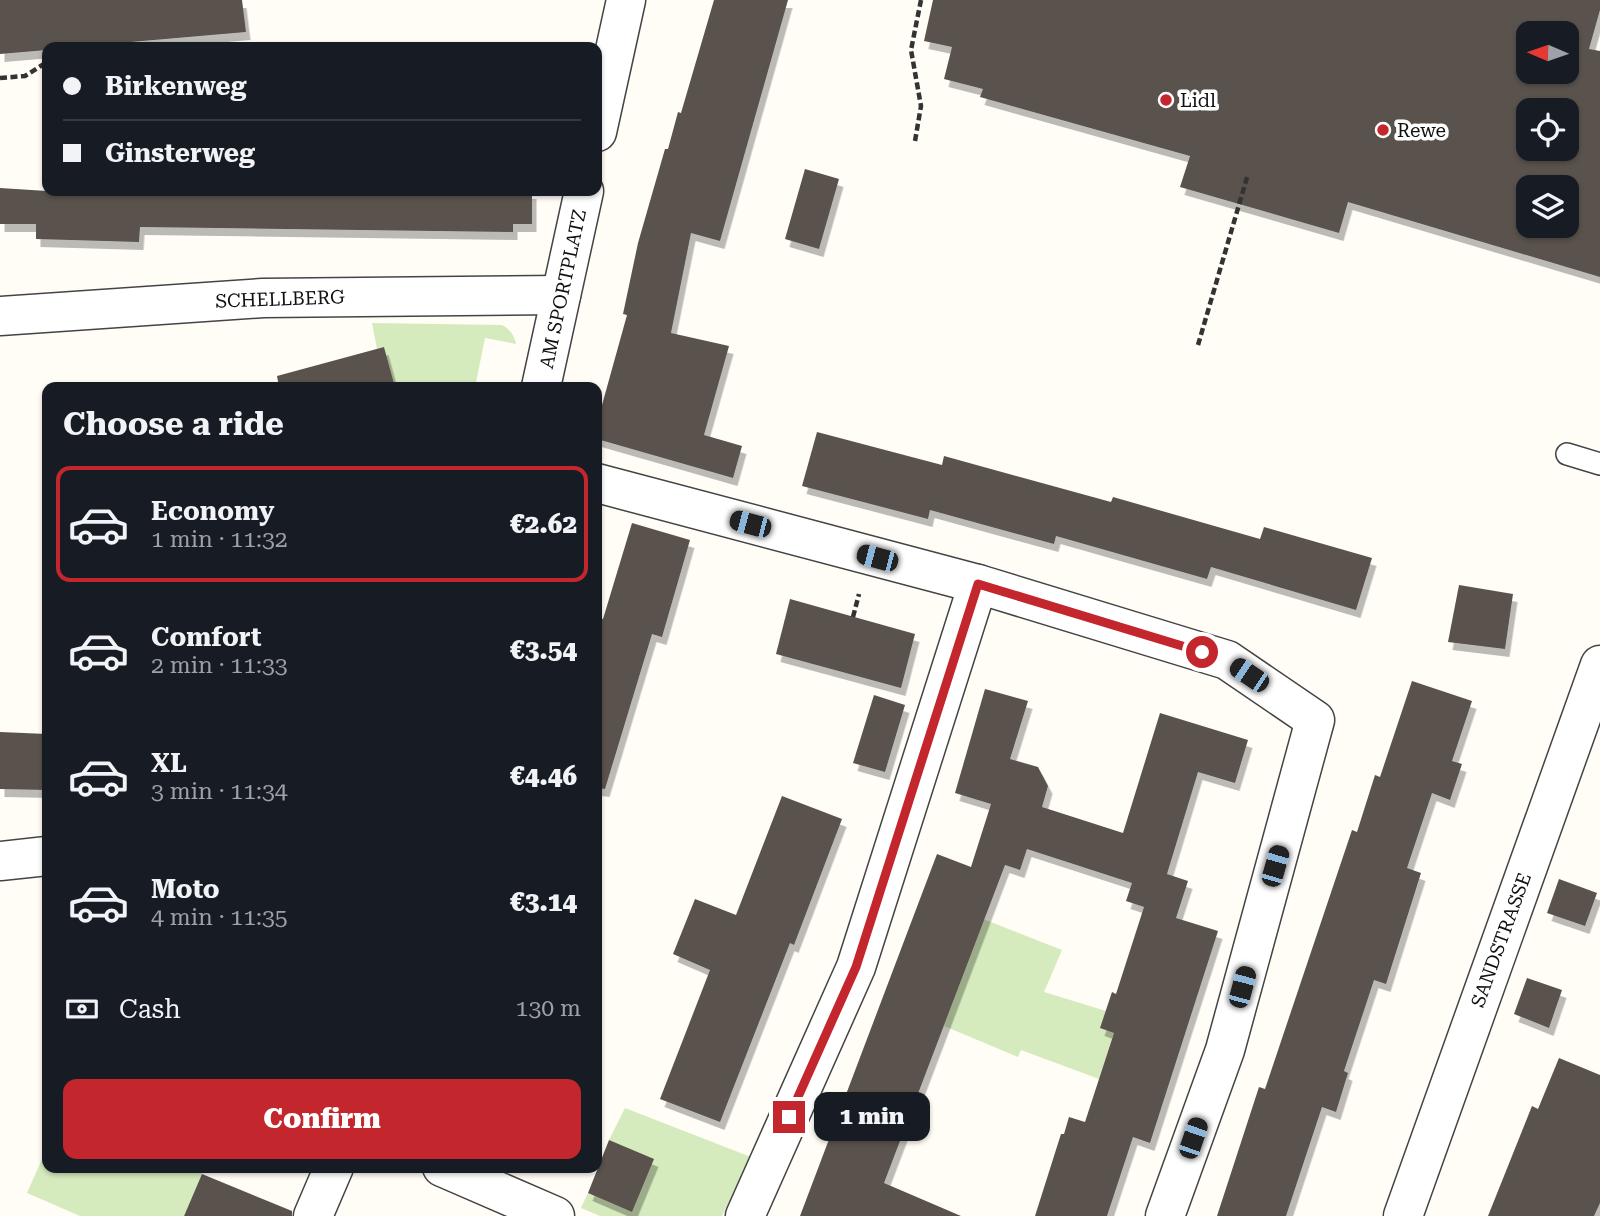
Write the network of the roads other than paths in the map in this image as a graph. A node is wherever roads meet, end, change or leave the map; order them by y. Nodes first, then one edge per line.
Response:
1 (626, 0) edge
2 (602, 109) edge
3 (583, 196) edge
4 (561, 295) junction
5 (0, 316) edge
6 (542, 382) edge
7 (1567, 454) dead end
8 (1600, 464) edge
9 (602, 484) edge
10 (978, 584) junction
11 (1600, 665) edge
12 (42, 857) edge
13 (0, 861) edge
14 (331, 1173) edge
15 (456, 1173) edge
16 (313, 1216) edge
17 (555, 1216) edge
18 (745, 1216) edge
19 (1165, 1216) edge
20 (1403, 1216) edge

1 - 2 street
3 - 4 street, AM SPORTPLATZ
4 - 5 street, SCHELLBERG
4 - 6 street, AM SPORTPLATZ
7 - 8 lane
9 - 10 street
10 - 18 street
10 - 19 street
11 - 20 street, SANDSTRASSE
12 - 13 street
14 - 16 street
15 - 17 street

